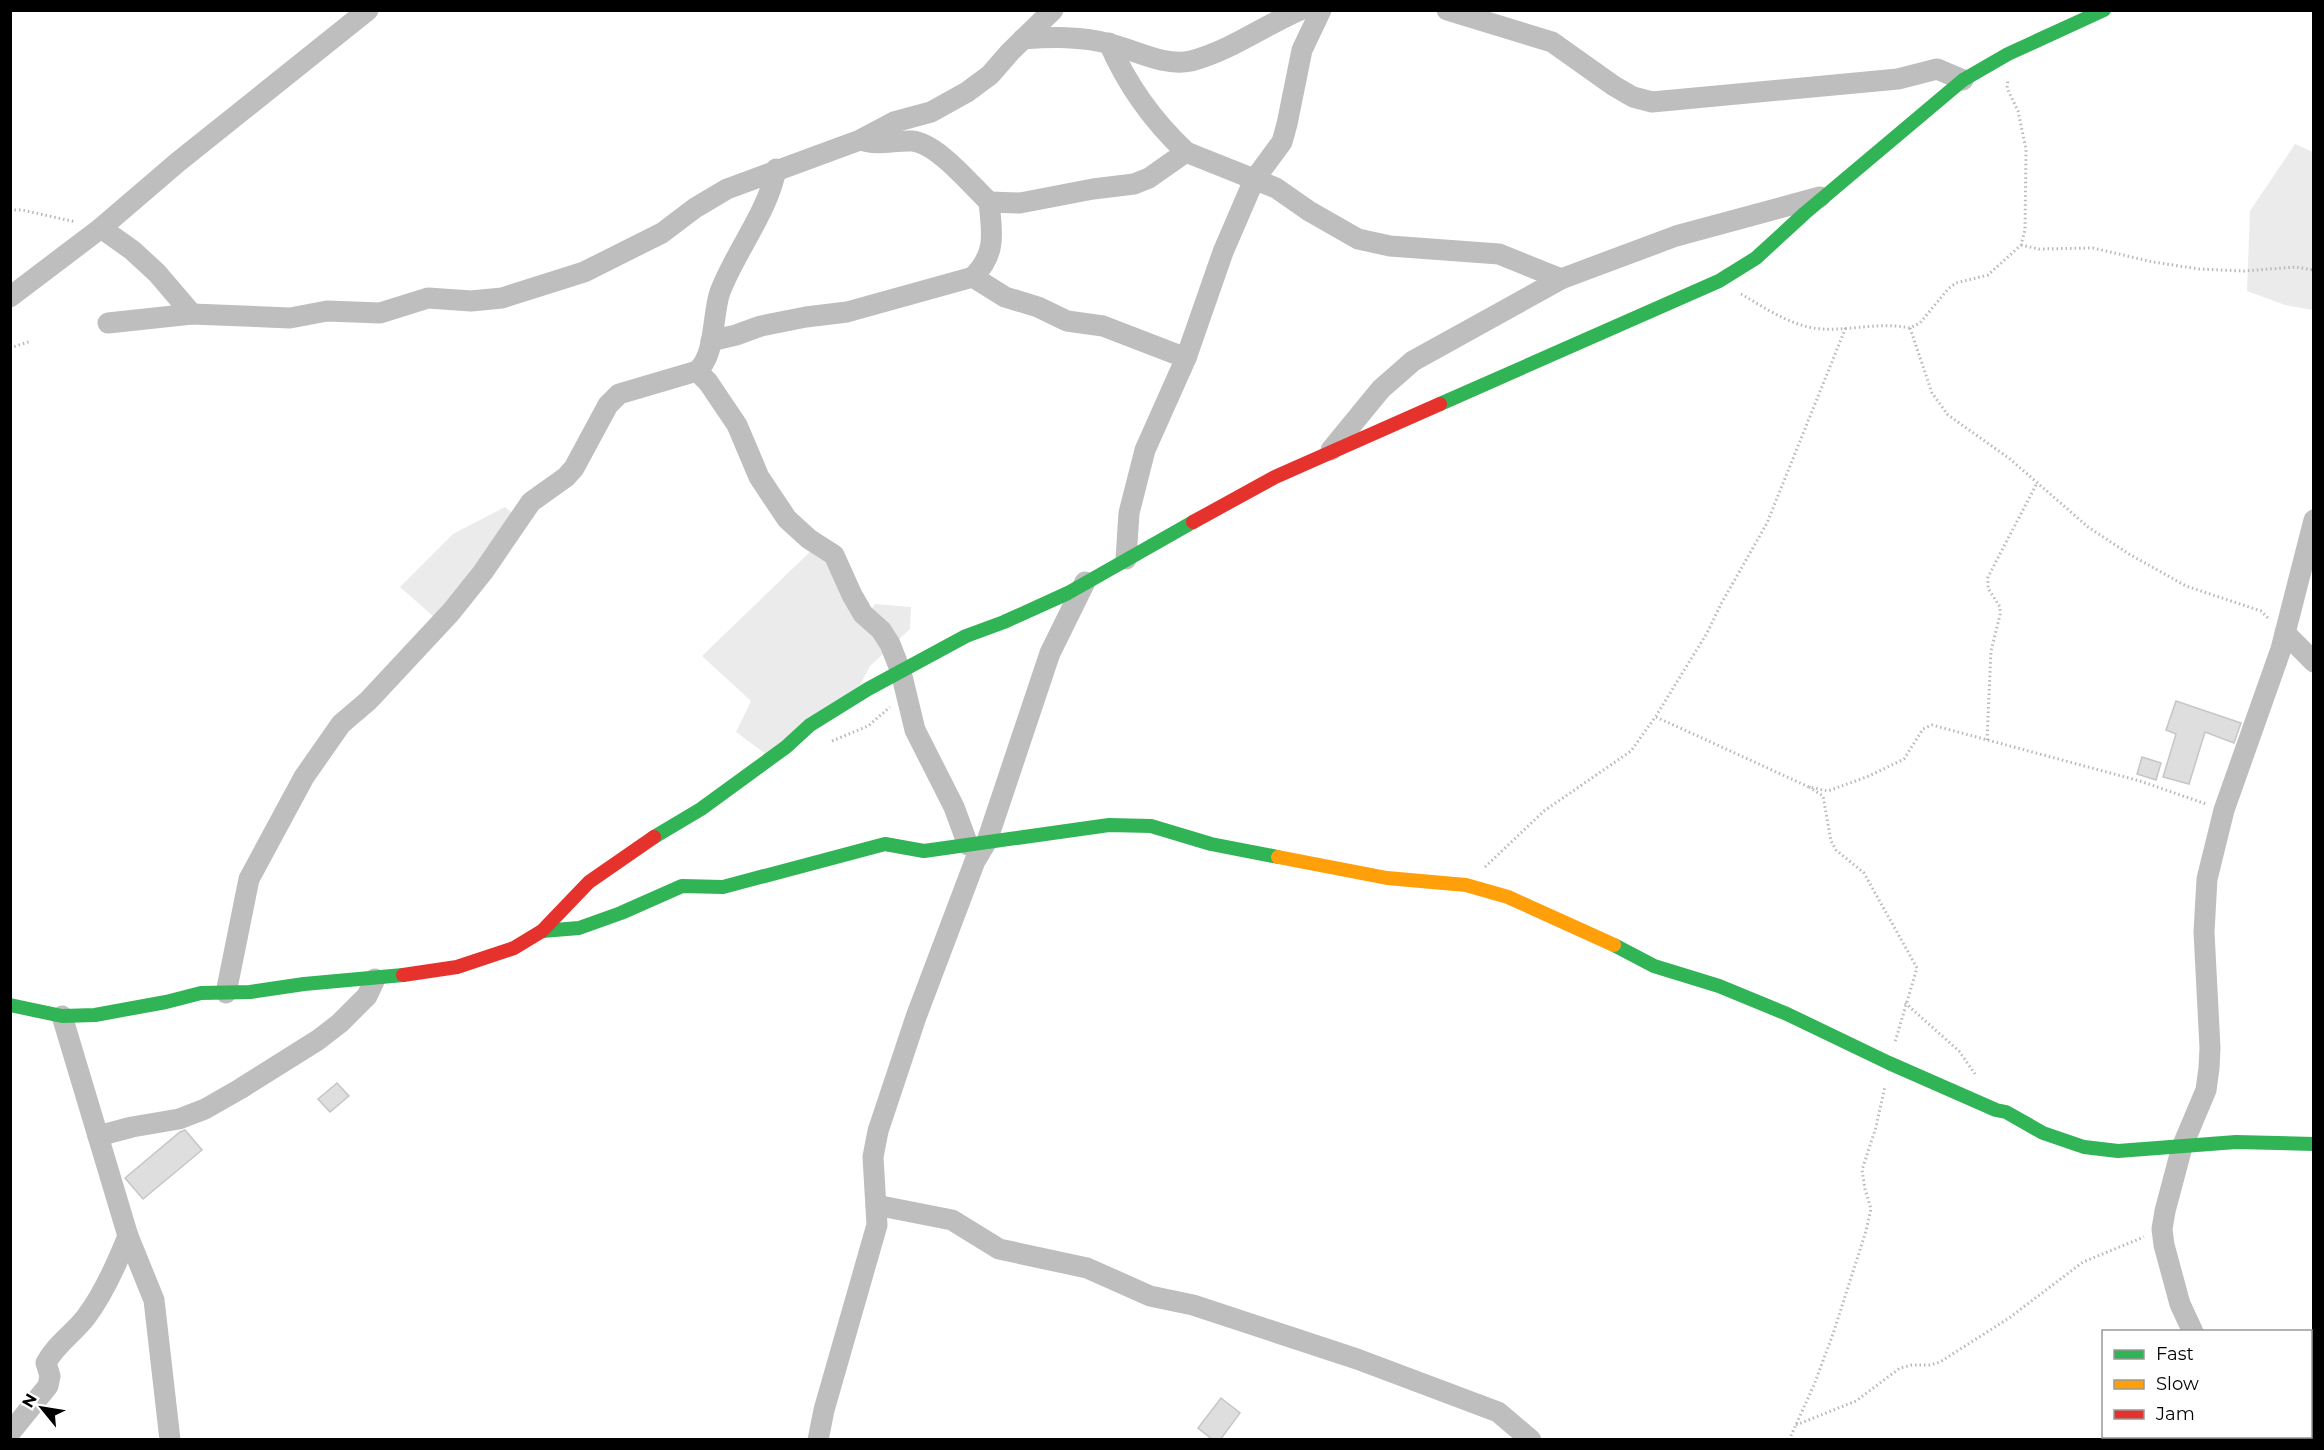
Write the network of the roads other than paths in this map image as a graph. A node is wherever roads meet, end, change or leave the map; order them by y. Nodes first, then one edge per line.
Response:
1 (368, 10) edge
2 (1053, 10) edge
3 (1321, 10) edge
4 (1447, 10) edge
5 (2104, 10) edge
6 (1294, 12) edge
7 (1023, 39) junction
8 (1109, 43) junction
9 (1302, 50) junction
10 (1963, 80) junction
11 (860, 140) junction
12 (1186, 152) junction
13 (776, 169) junction
14 (1254, 180) junction
15 (1824, 196) junction
16 (989, 202) junction
17 (101, 228) junction
18 (973, 277) junction
19 (1561, 279) junction
20 (10, 297) edge
21 (192, 314) junction
22 (108, 323) dead end
23 (711, 341) junction
24 (1186, 358) junction
25 (697, 371) junction
26 (1329, 453) junction
27 (2313, 520) edge
28 (1125, 559) junction
29 (1085, 582) junction
30 (2285, 633) junction
31 (2313, 662) edge
32 (901, 672) junction
33 (978, 843) junction
34 (542, 931) junction
35 (375, 979) junction
36 (226, 993) junction
37 (10, 1005) edge
38 (62, 1016) junction
39 (98, 1136) junction
40 (2313, 1144) edge
41 (2182, 1147) junction
42 (876, 1205) junction
43 (128, 1236) junction
44 (2192, 1330) edge
45 (10, 1433) edge
46 (169, 1439) edge
47 (818, 1440) edge
48 (1531, 1440) edge

1 - 17 street
2 - 7 street
3 - 9 street
4 - 10 street
5 - 10 street
6 - 8 street
6 - 9 street
7 - 8 street
7 - 11 street
8 - 12 street
9 - 14 street
10 - 15 street
11 - 13 street
11 - 16 street
12 - 14 street
12 - 16 street
13 - 21 street
13 - 23 street
14 - 19 street
14 - 24 street
15 - 19 street
15 - 26 street
16 - 18 street
17 - 20 street
17 - 21 street
18 - 23 street
18 - 24 street
19 - 26 street
21 - 22 street
23 - 25 street
24 - 28 street
25 - 32 street
25 - 36 street
26 - 28 street
27 - 30 street
28 - 29 street
29 - 32 street
29 - 33 street
30 - 31 street
30 - 41 street
32 - 33 street
32 - 34 street
33 - 34 street
33 - 41 street
33 - 42 street
34 - 35 street
35 - 36 street
35 - 39 street
36 - 38 street
37 - 38 street
38 - 39 street
39 - 43 street
40 - 41 street
41 - 44 street
42 - 47 street
42 - 48 street
43 - 45 street
43 - 46 street

